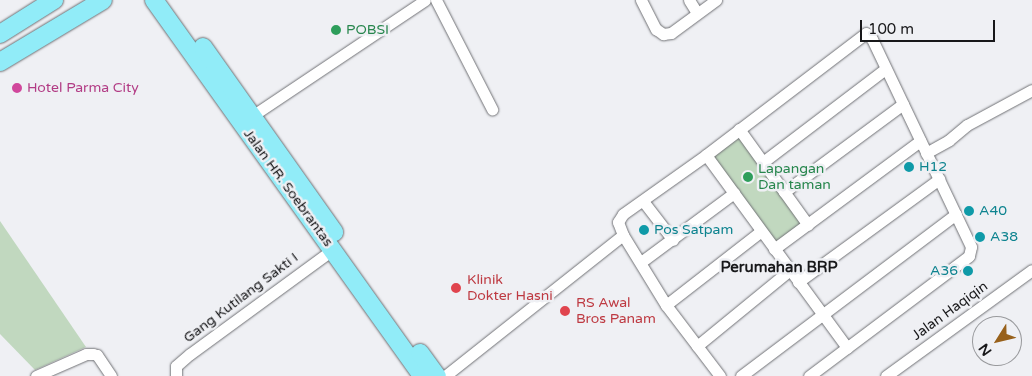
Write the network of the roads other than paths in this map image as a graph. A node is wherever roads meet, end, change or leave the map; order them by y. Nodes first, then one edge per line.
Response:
1 (54, 0) edge
2 (103, 0) edge
3 (154, 0) edge
4 (169, 0) edge
5 (424, 0) edge
6 (436, 0) edge
7 (641, 0) edge
8 (689, 0) edge
9 (716, 0) edge
10 (697, 13) junction
11 (0, 34) edge
12 (0, 62) edge
13 (885, 69) junction
14 (1032, 90) edge
15 (902, 104) junction
16 (492, 109) dead end
17 (252, 116) junction
18 (739, 130) junction
19 (920, 141) junction
20 (926, 153) junction
21 (706, 155) junction
22 (763, 162) junction
23 (939, 179) junction
24 (784, 192) junction
25 (734, 193) junction
26 (643, 201) junction
27 (956, 214) junction
28 (808, 225) junction
29 (762, 231) junction
30 (623, 235) junction
31 (673, 240) junction
32 (774, 249) junction
33 (332, 250) junction
34 (641, 262) junction
35 (790, 270) junction
36 (1032, 270) edge
37 (798, 282) junction
38 (666, 305) junction
39 (385, 314) junction
40 (823, 316) junction
41 (697, 346) junction
42 (847, 348) junction
43 (51, 373) edge
44 (36, 376) edge
45 (111, 376) edge
46 (176, 376) edge
47 (422, 376) edge
48 (437, 376) edge
49 (444, 376) edge
50 (720, 376) edge
51 (741, 376) edge
52 (809, 376) edge
53 (886, 376) edge

1 - 11 main road
2 - 12 main road
3 - 33 main road, Jalan HR. Soebrantas
4 - 17 main road, Jalan HR. Soebrantas
5 - 17 street
6 - 16 street
7 - 10 street
8 - 10 street
9 - 10 street
13 - 15 street
13 - 18 street
13 - 22 street
14 - 20 street
15 - 19 street
15 - 24 street
17 - 39 main road, Jalan HR. Soebrantas
18 - 21 street
18 - 22 street
19 - 20 street
19 - 28 street
20 - 23 street
21 - 25 street
21 - 26 street
22 - 24 street
23 - 27 street
23 - 37 street
24 - 28 street
25 - 29 street
25 - 31 street
26 - 30 street
26 - 31 street
27 - 40 street
27 - 42 street
28 - 32 street
29 - 32 street
29 - 38 street
30 - 34 street
30 - 49 street
31 - 34 street
32 - 35 street
33 - 39 main road, Jalan HR. Soebrantas
33 - 46 street, Gang Kutilang Sakti I
34 - 38 street
35 - 37 street
35 - 41 street
36 - 53 street, Jalan Haqiqin
37 - 40 street
38 - 41 street
39 - 47 main road, Jalan HR. Soebrantas
39 - 48 main road, Jalan HR. Soebrantas
40 - 42 street
40 - 51 street
41 - 50 street
42 - 52 street
43 - 44 street
43 - 45 street

